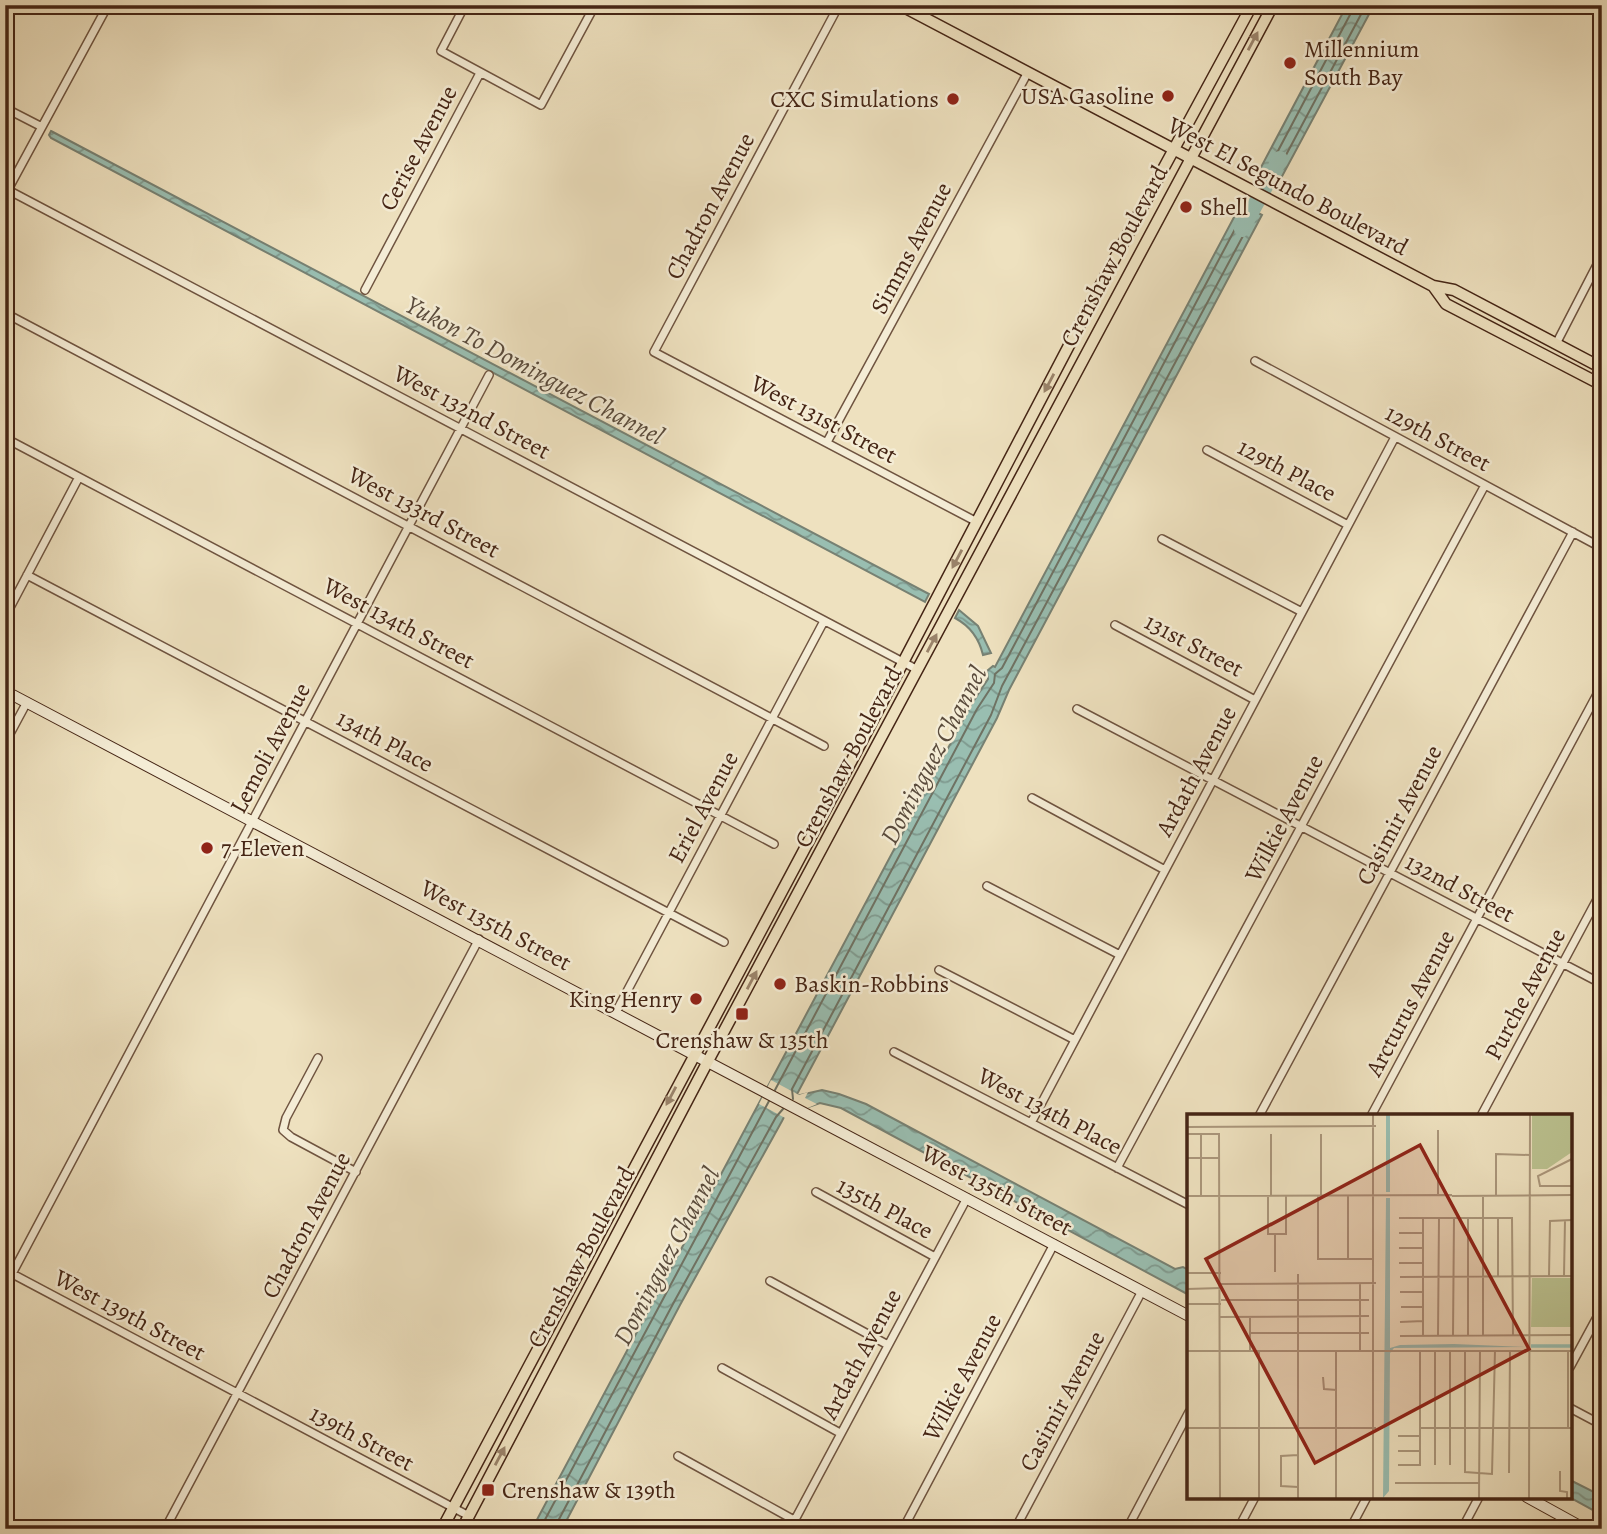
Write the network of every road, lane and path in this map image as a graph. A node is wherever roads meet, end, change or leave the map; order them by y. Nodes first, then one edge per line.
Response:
1 (108, 5) edge
2 (465, 5) edge
3 (595, 5) edge
4 (839, 5) edge
5 (900, 5) edge
6 (1252, 5) edge
7 (1273, 5) edge
8 (480, 72) junction
9 (1028, 72) junction
10 (5, 108) edge
11 (42, 127) junction
12 (1174, 150) junction
13 (1190, 159) junction
14 (7, 193) edge
15 (1602, 255) edge
16 (1433, 286) junction
17 (365, 290) dead end
18 (5, 313) edge
19 (1556, 344) junction
20 (654, 352) joint
21 (1255, 361) dead end
22 (1602, 368) edge
23 (489, 375) dead end
24 (1602, 385) edge
25 (461, 428) junction
26 (1395, 436) junction
27 (5, 438) edge
28 (827, 442) junction
29 (1207, 450) dead end
30 (79, 477) junction
31 (1485, 485) junction
32 (976, 522) junction
33 (1348, 524) junction
34 (409, 526) junction
35 (991, 530) junction
36 (1573, 533) junction
37 (1162, 539) dead end
38 (1602, 548) edge
39 (27, 575) junction
40 (1302, 612) junction
41 (5, 617) edge
42 (824, 621) junction
43 (358, 623) junction
44 (1115, 625) dead end
45 (903, 662) junction
46 (918, 670) junction
47 (1602, 685) edge
48 (5, 691) edge
49 (1255, 699) junction
50 (27, 702) junction
51 (1077, 709) dead end
52 (772, 719) junction
53 (307, 722) junction
54 (5, 743) edge
55 (824, 746) dead end
56 (1213, 780) junction
57 (1032, 798) dead end
58 (720, 814) junction
59 (253, 820) junction
60 (1301, 827) junction
61 (774, 844) dead end
62 (1165, 870) junction
63 (1389, 873) junction
64 (987, 886) dead end
65 (1602, 890) edge
66 (668, 913) junction
67 (1478, 919) junction
68 (478, 940) junction
69 (724, 942) dead end
70 (1120, 955) junction
71 (1562, 964) junction
72 (939, 970) dead end
73 (1602, 984) edge
74 (616, 1012) junction
75 (1075, 1040) junction
76 (894, 1052) dead end
77 (694, 1053) junction
78 (318, 1058) dead end
79 (708, 1061) junction
80 (1260, 1114) edge
81 (1372, 1114) edge
82 (1482, 1114) edge
83 (1031, 1123) junction
84 (1117, 1168) junction
85 (633, 1169) junction
86 (356, 1172) junction
87 (648, 1177) junction
88 (816, 1192) dead end
89 (967, 1198) junction
90 (1187, 1204) edge
91 (1054, 1244) junction
92 (935, 1257) junction
93 (9, 1272) edge
94 (770, 1281) dead end
95 (5, 1287) edge
96 (1142, 1291) junction
97 (1602, 1308) edge
98 (1187, 1315) edge
99 (543, 1340) junction
100 (888, 1345) junction
101 (557, 1348) junction
102 (1572, 1363) edge
103 (722, 1368) dead end
104 (238, 1393) junction
105 (1572, 1409) edge
106 (1187, 1416) edge
107 (1602, 1425) edge
108 (840, 1433) junction
109 (678, 1456) dead end
110 (1254, 1499) edge
111 (1366, 1499) edge
112 (1478, 1499) edge
113 (1531, 1499) edge
114 (454, 1508) junction
115 (468, 1516) junction
116 (794, 1521) junction
117 (165, 1529) edge
118 (442, 1529) edge
119 (462, 1529) edge
120 (790, 1529) edge
121 (903, 1529) edge
122 (1015, 1529) edge
123 (1126, 1529) edge
124 (1238, 1529) edge
125 (1350, 1529) edge
126 (1462, 1529) edge
127 (1585, 1529) edge

1 - 11 street
2 - 8 street, Cerise Avenue
3 - 8 street
4 - 20 street, Chadron Avenue
5 - 9 main road, West El Segundo Boulevard
6 - 12 main road, Crenshaw Boulevard
13 -> 7 main road, Crenshaw Boulevard
8 - 17 street, Cerise Avenue
9 - 12 main road, West El Segundo Boulevard
9 - 28 street, Simms Avenue
10 - 11 street
11 - 14 street
12 - 13 main road, West El Segundo Boulevard
12 -> 32 main road, Crenshaw Boulevard
13 - 16 main road, West El Segundo Boulevard
13 - 35 main road, Crenshaw Boulevard
14 - 25 street, West 132nd Street
15 - 19 street
16 - 19 main road
16 - 24 main road, West El Segundo Boulevard
18 - 34 street, West 133rd Street
19 - 22 main road
20 - 28 street, West 131st Street
21 - 26 street, 129th Street
23 - 25 street, Lemoli Avenue
25 - 34 street, Lemoli Avenue
25 - 42 street, West 132nd Street
26 - 31 street, 129th Street
26 - 33 street, Ardath Avenue
27 - 30 street, West 134th Street
28 - 32 street, West 131st Street
29 - 33 street, 129th Place
30 - 39 street
30 - 43 street, West 134th Street
31 - 36 street, 129th Street
31 - 60 street, Wilkie Avenue
32 - 35 main road
32 -> 45 main road, Crenshaw Boulevard
33 - 40 street, Ardath Avenue
34 - 43 street, Lemoli Avenue
34 - 52 street, West 133rd Street
46 -> 35 main road, Crenshaw Boulevard
36 - 38 street, 129th Street
36 - 63 street, Casimir Avenue
37 - 40 street
39 - 41 street
39 - 53 street, 134th Place
40 - 49 street, Ardath Avenue
42 - 45 street, West 132nd Street
42 - 52 street, Eriel Avenue
43 - 53 street, Lemoli Avenue
43 - 58 street, West 134th Street
44 - 49 street, 131st Street
45 - 46 street, West 132nd Street
45 - 77 main road, Crenshaw Boulevard
79 -> 46 main road, Crenshaw Boulevard
47 - 67 street, Arcturus Avenue
48 - 50 street, West 135th Street
49 - 56 street, Ardath Avenue
50 - 54 street
50 - 59 street, West 135th Street
51 - 56 street, 132nd Street
52 - 55 street, West 133rd Street
52 - 58 street, Eriel Avenue
53 - 59 street, Lemoli Avenue
53 - 66 street, 134th Place
56 - 60 street, 132nd Street
56 - 62 street, Ardath Avenue
57 - 62 street
58 - 61 street, West 134th Street
58 - 66 street, Eriel Avenue
59 - 68 street, West 135th Street
59 - 93 street, Lemoli Avenue
60 - 63 street, 132nd Street
60 - 84 street, Wilkie Avenue
62 - 70 street, Ardath Avenue
63 - 67 street, 132nd Street
63 - 80 street, Casimir Avenue
64 - 70 street
65 - 71 street, Purche Avenue
66 - 69 street, 134th Place
66 - 74 street, Eriel Avenue
67 - 71 street, 132nd Street
67 - 81 street, Arcturus Avenue
68 - 74 street, West 135th Street
68 - 86 street, Chadron Avenue
70 - 75 street, Ardath Avenue
71 - 73 street, 132nd Street
71 - 82 street, Purche Avenue
72 - 75 street
74 - 77 street, West 135th Street
75 - 83 street, Ardath Avenue
76 - 83 street, West 134th Place
77 - 79 street, West 135th Street
77 -> 85 main road, Crenshaw Boulevard
78 - 86 street
79 - 87 main road, Crenshaw Boulevard
79 - 89 street, West 135th Street
83 - 84 street, West 134th Place
84 - 90 street, West 134th Place
85 - 87 main road
85 - 99 main road, Crenshaw Boulevard
86 - 104 street, Chadron Avenue
87 - 101 main road, Crenshaw Boulevard
88 - 92 street, 135th Place
89 - 91 street, West 135th Street
89 - 92 street, Ardath Avenue
91 - 96 street, West 135th Street
91 - 121 street, Wilkie Avenue
92 - 100 street, Ardath Avenue
93 - 95 street, Lemoli Avenue
93 - 104 street, West 139th Street
94 - 100 street
96 - 98 street, West 135th Street
96 - 122 street, Casimir Avenue
97 - 102 street
99 - 101 main road
99 - 114 main road, Crenshaw Boulevard
100 - 108 street, Ardath Avenue
115 -> 101 main road, Crenshaw Boulevard
103 - 108 street
104 - 114 street, 139th Street
104 - 117 street, Chadron Avenue
105 - 107 street
106 - 123 street
108 - 116 street, Ardath Avenue
109 - 116 street
110 - 124 street
111 - 125 street
112 - 126 street
113 - 127 street
114 - 115 street, 139th Street
114 - 118 main road, Crenshaw Boulevard
115 - 119 main road, Crenshaw Boulevard
116 - 120 street, Ardath Avenue

